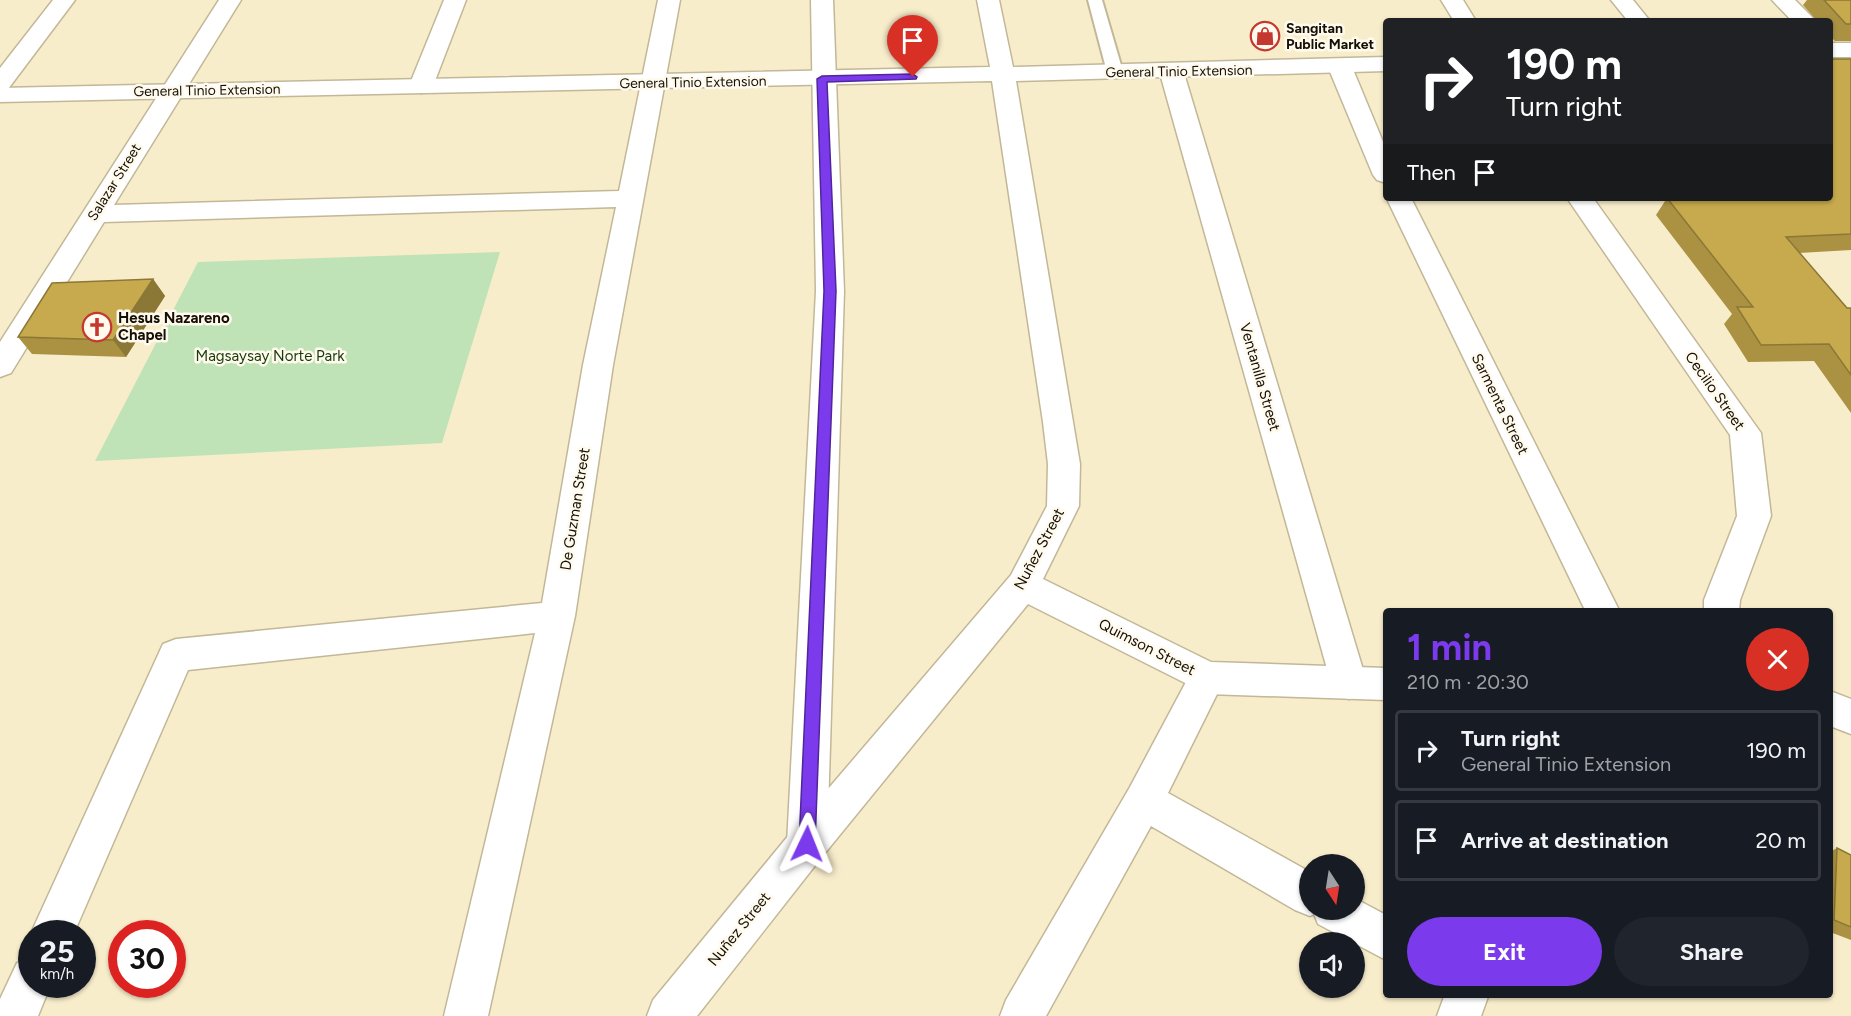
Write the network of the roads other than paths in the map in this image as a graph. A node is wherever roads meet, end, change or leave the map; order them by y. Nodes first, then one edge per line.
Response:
1 (64, 0) edge
2 (230, 0) edge
3 (455, 0) edge
4 (669, 0) edge
5 (822, 0) edge
6 (988, 0) edge
7 (1095, 0) edge
8 (1452, 0) edge
9 (1622, 0) edge
10 (1783, 0) edge
11 (1463, 18) edge
12 (1637, 18) edge
13 (1802, 18) edge
14 (1383, 64) edge
15 (1340, 67) junction
16 (1171, 70) junction
17 (1115, 72) junction
18 (1003, 75) junction
19 (822, 79) junction
20 (652, 83) junction
21 (0, 84) edge
22 (421, 86) junction
23 (171, 90) junction
24 (0, 95) edge
25 (1383, 169) edge
26 (630, 199) junction
27 (1399, 201) edge
28 (1582, 201) edge
29 (94, 214) junction
30 (0, 366) edge
31 (1023, 585) junction
32 (1601, 608) edge
33 (1722, 608) edge
34 (557, 616) junction
35 (1207, 678) junction
36 (1349, 683) junction
37 (1383, 684) edge
38 (1833, 709) edge
39 (1851, 717) edge
40 (1144, 800) junction
41 (807, 844) junction
42 (1299, 890) edge
43 (58, 920) edge
44 (1352, 920) edge
45 (1383, 937) edge
46 (23, 998) edge
47 (1466, 998) edge
48 (15, 1016) edge
49 (466, 1016) edge
50 (669, 1016) edge
51 (1022, 1016) edge
52 (1459, 1016) edge

1 - 21 street
2 - 23 street, Salazar Street
3 - 22 street
4 - 20 street, De Guzman Street
5 - 19 street
6 - 18 street, Nuñez Street
7 - 17 lane
8 - 11 street
9 - 12 street
10 - 13 street
14 - 15 street, General Tinio Extension
15 - 16 street, General Tinio Extension
15 - 25 street
16 - 17 street, General Tinio Extension
16 - 36 street, Ventanilla Street
17 - 18 street, General Tinio Extension
18 - 19 street, General Tinio Extension
18 - 31 street, Nuñez Street
19 - 20 street, General Tinio Extension
19 - 41 street
20 - 22 street, General Tinio Extension
20 - 26 street, De Guzman Street
22 - 23 street, General Tinio Extension
23 - 24 street, General Tinio Extension
23 - 29 street, Salazar Street
26 - 29 street
26 - 34 street, De Guzman Street
27 - 32 street, Sarmenta Street
28 - 33 street, Cecilio Street
29 - 30 street, Salazar Street
31 - 35 street, Quimson Street
31 - 41 street, Nuñez Street
34 - 43 street
34 - 49 street, De Guzman Street
35 - 36 street, Quimson Street
35 - 40 street
36 - 37 street, Quimson Street
38 - 39 street
40 - 42 street
40 - 51 street
41 - 50 street, Nuñez Street
44 - 45 street
46 - 48 street
47 - 52 street

